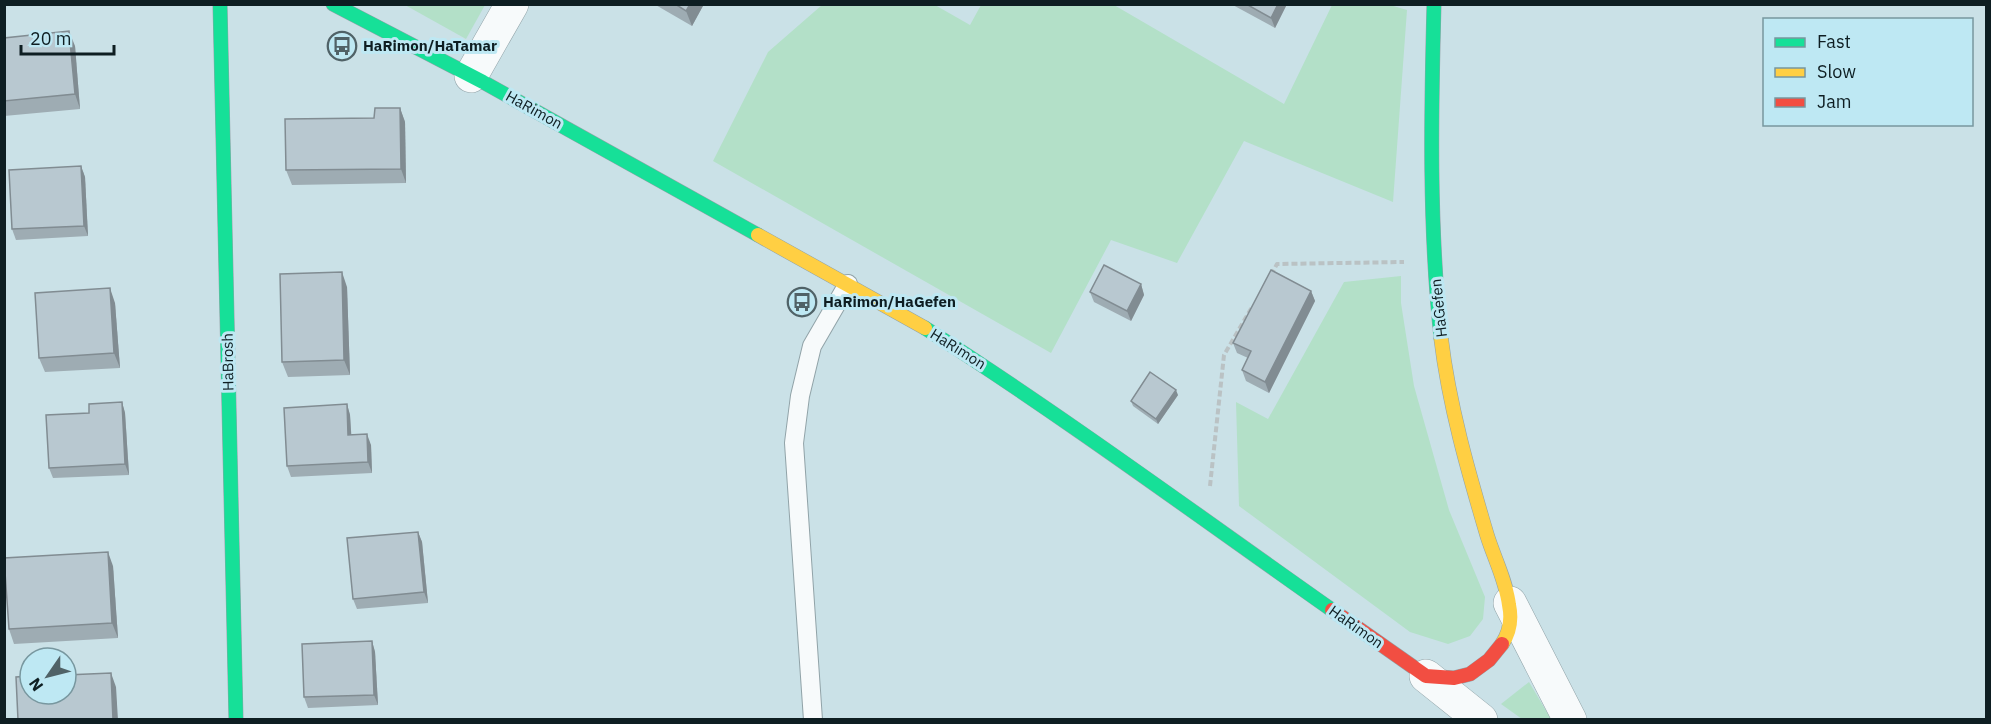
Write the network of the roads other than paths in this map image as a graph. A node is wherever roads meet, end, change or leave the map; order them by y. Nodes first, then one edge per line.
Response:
1 (220, 4) edge
2 (333, 4) edge
3 (512, 4) edge
4 (1434, 4) edge
5 (471, 76) junction
6 (849, 284) junction
7 (1510, 603) junction
8 (1426, 676) junction
9 (236, 720) edge
10 (813, 720) edge
11 (1481, 720) edge
12 (1570, 720) edge

1 - 9 street, HaBrosh
2 - 5 street, HaRimon
3 - 5 street
4 - 7 street, HaGefen
5 - 6 street, HaRimon
6 - 8 street, HaRimon
6 - 10 lane
7 - 8 street, HaGefen
7 - 12 street, HaGefen
8 - 11 street, HaRimon

